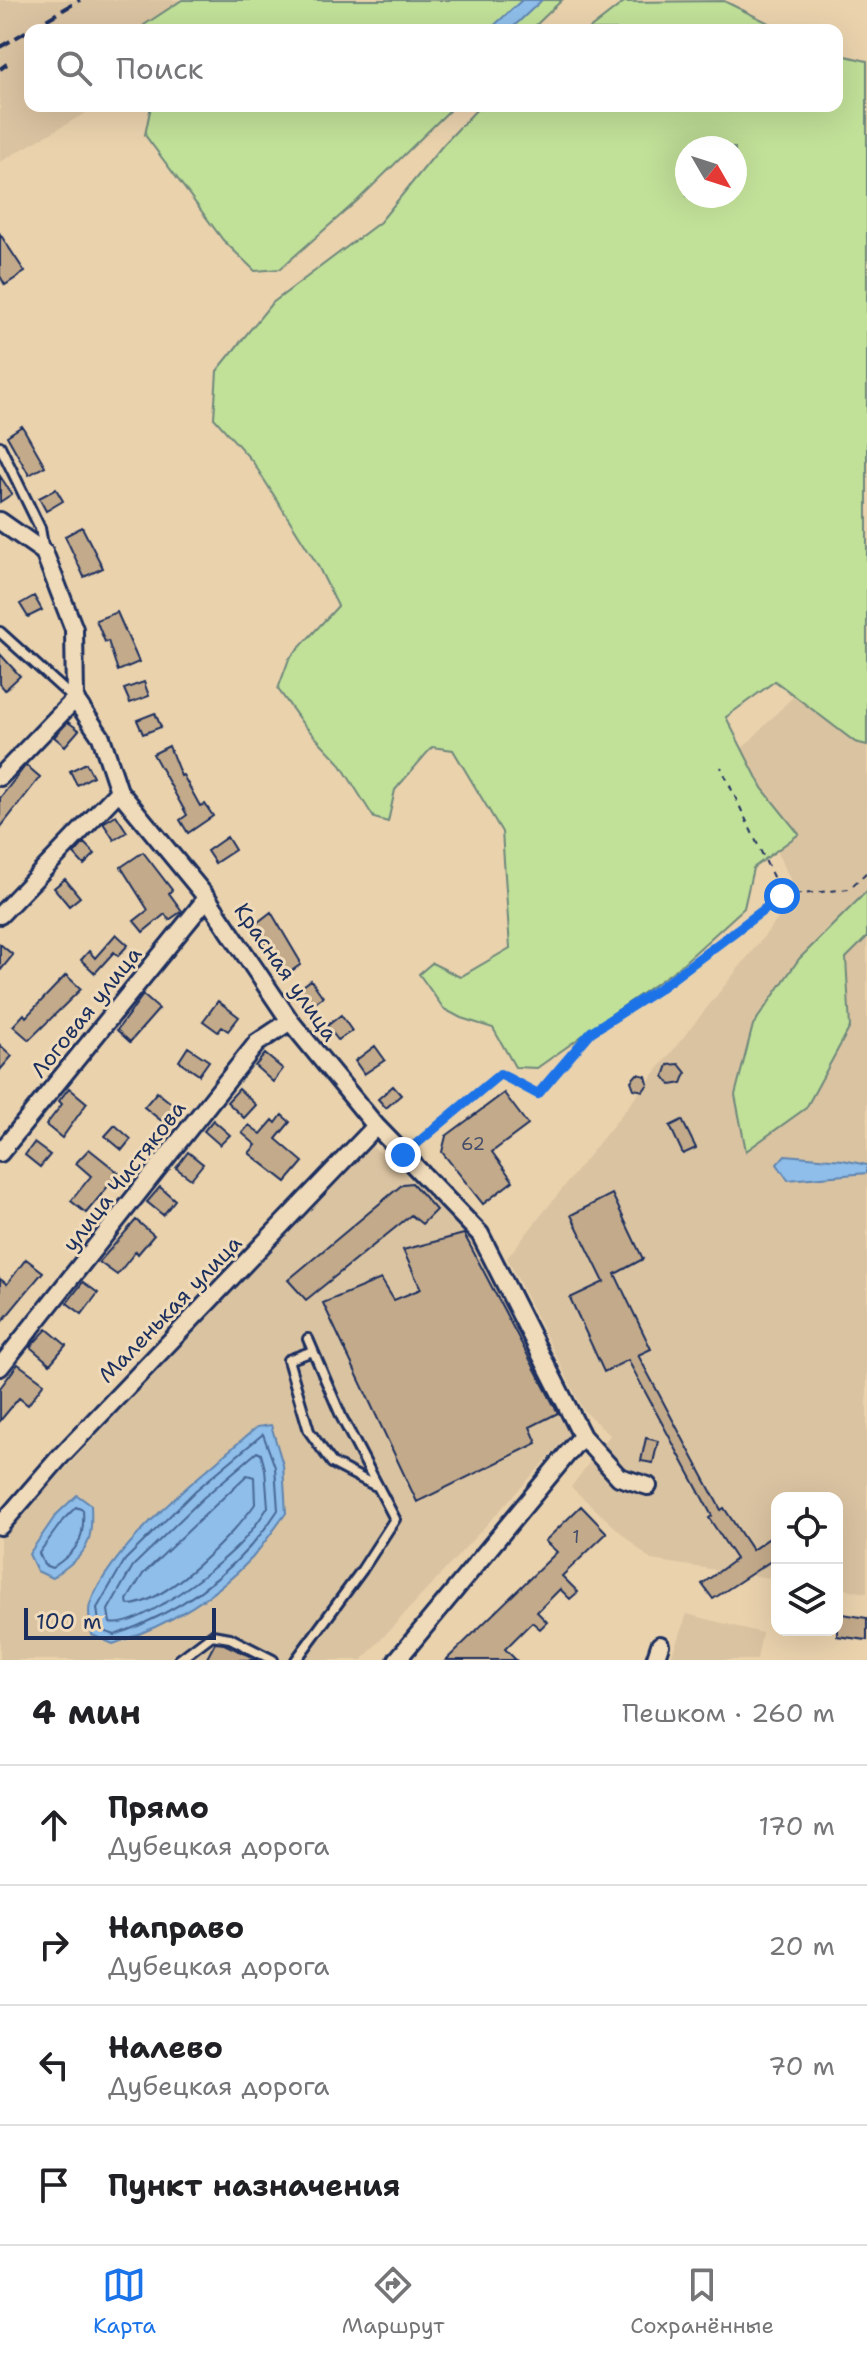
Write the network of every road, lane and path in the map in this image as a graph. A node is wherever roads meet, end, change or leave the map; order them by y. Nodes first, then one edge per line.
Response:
1 (0, 446) edge
2 (0, 521) edge
3 (44, 552) junction
4 (0, 632) edge
5 (75, 699) junction
6 (721, 767) dead end
7 (1, 774) edge
8 (119, 791) junction
9 (867, 872) edge
10 (782, 896) junction
11 (207, 898) junction
12 (0, 915) edge
13 (290, 1021) junction
14 (376, 1126) junction
15 (0, 1153) edge
16 (403, 1155) junction
17 (308, 1339) dead end
18 (313, 1351) junction
19 (0, 1367) edge
20 (582, 1436) junction
21 (376, 1485) junction
22 (648, 1486) dead end
23 (0, 1526) edge
24 (179, 1660) edge
25 (273, 1660) edge
26 (296, 1660) edge
27 (397, 1660) edge

1 - 3 lane
2 - 3 street
3 - 5 street
4 - 5 lane
5 - 7 street
5 - 8 street, Красная улица
6 - 10 path
8 - 11 street, Красная улица
8 - 12 street
9 - 10 path
10 - 16 path
11 - 13 street, Красная улица
11 - 15 street, Логовая улица
13 - 14 street, Красная улица
13 - 19 street, улица Чистякова
14 - 16 street, Красная улица
14 - 23 street, Маленькая улица
16 - 20 street, Красная улица
17 - 18 lane
18 - 21 lane
18 - 21 lane
20 - 22 street, Красная улица
20 - 27 street
21 - 26 lane
24 - 25 lane

